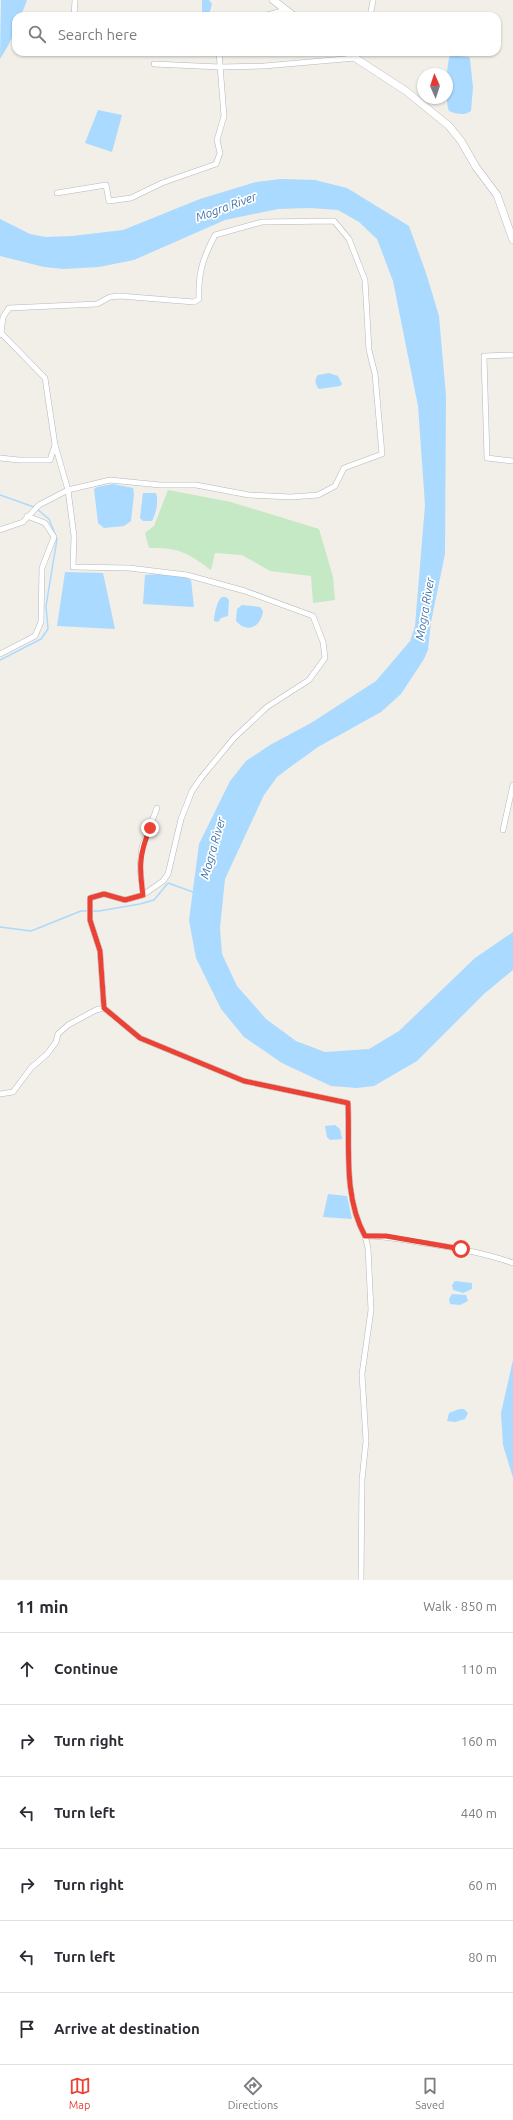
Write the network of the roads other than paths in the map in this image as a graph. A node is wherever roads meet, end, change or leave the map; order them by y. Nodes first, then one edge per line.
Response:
1 (75, 0) edge
2 (273, 0) edge
3 (373, 1) dead end
4 (286, 10) junction
5 (74, 12) edge
6 (278, 12) edge
7 (289, 12) edge
8 (371, 12) edge
9 (219, 56) edge
10 (348, 56) edge
11 (357, 56) edge
12 (154, 64) dead end
13 (220, 67) junction
14 (57, 193) dead end
15 (513, 240) edge
16 (1, 334) edge
17 (513, 355) edge
18 (55, 445) junction
19 (0, 458) edge
20 (513, 461) edge
21 (68, 490) junction
22 (27, 516) junction
23 (0, 530) edge
24 (0, 654) edge
25 (513, 785) edge
26 (157, 808) dead end
27 (503, 830) dead end
28 (143, 895) junction
29 (104, 1008) junction
30 (0, 1094) edge
31 (365, 1236) junction
32 (513, 1263) edge
33 (361, 1580) edge

1 - 5 street
2 - 4 street
3 - 8 street
4 - 6 street
4 - 7 street
9 - 13 street
10 - 13 street
11 - 15 street
12 - 13 street
13 - 14 street
16 - 18 street
16 - 21 street
17 - 20 street
18 - 19 street
18 - 21 street
21 - 22 street
21 - 28 street
22 - 23 street
22 - 24 street
25 - 27 street
26 - 28 street
28 - 29 street
29 - 30 street
29 - 31 street
31 - 32 street
31 - 33 street

